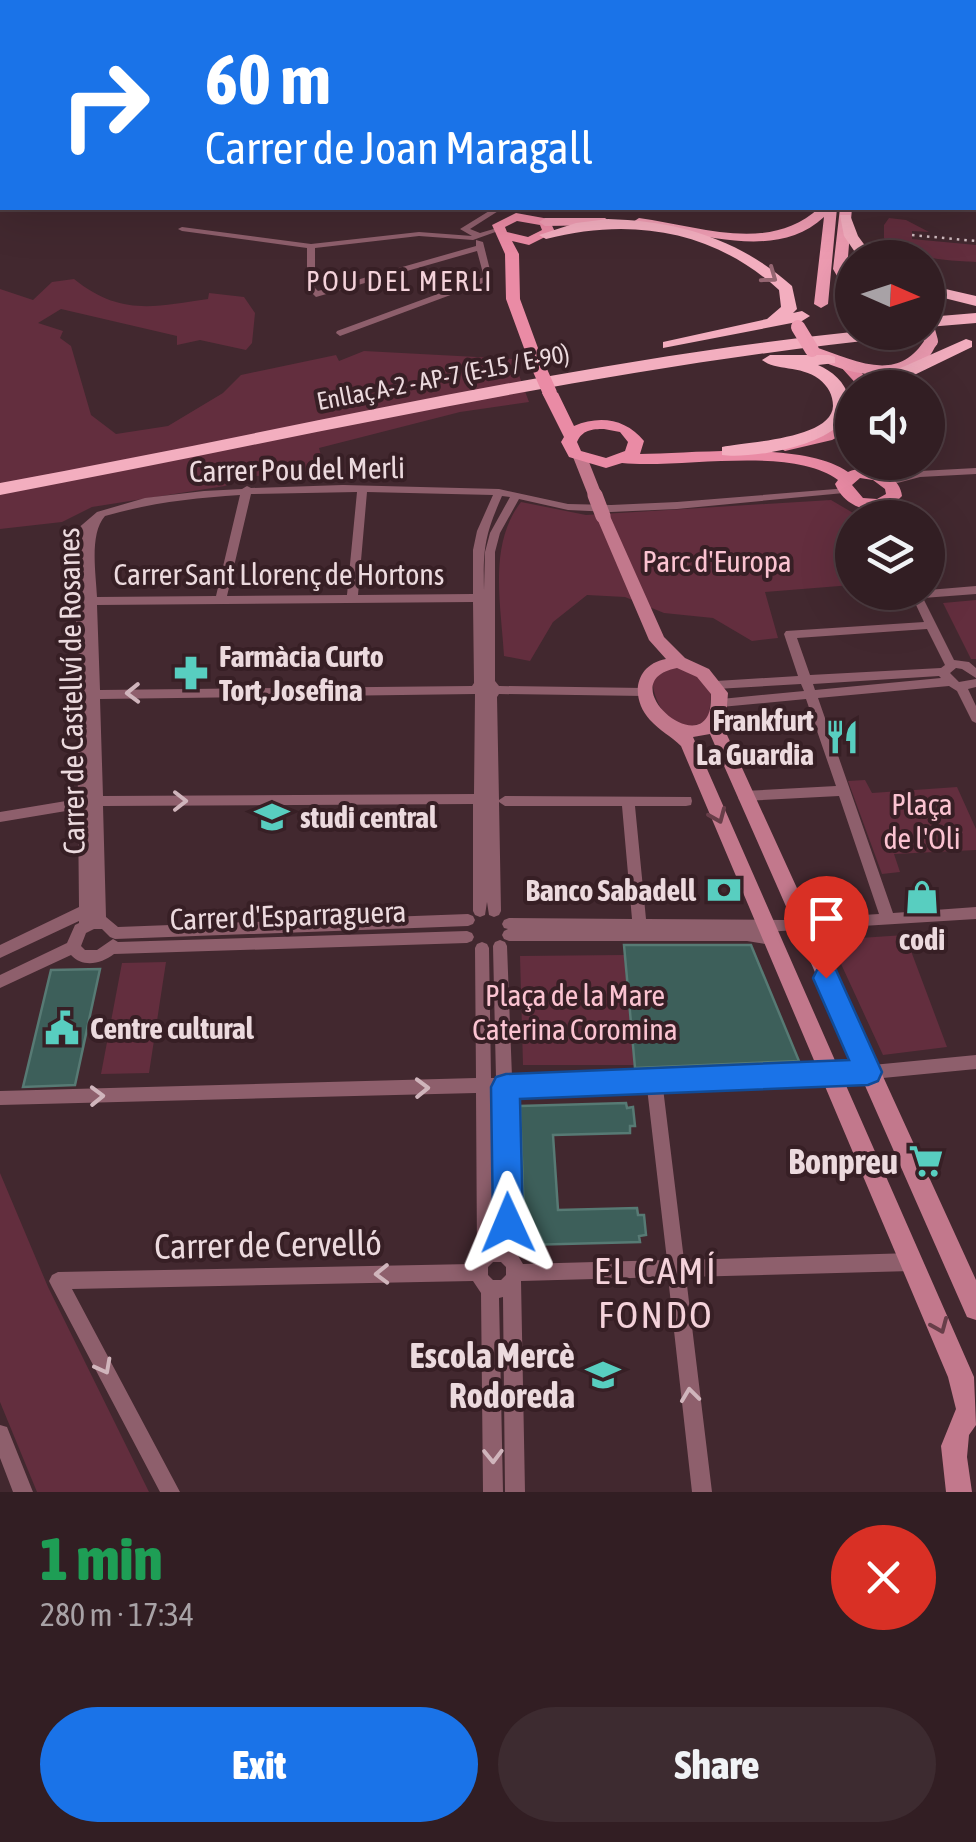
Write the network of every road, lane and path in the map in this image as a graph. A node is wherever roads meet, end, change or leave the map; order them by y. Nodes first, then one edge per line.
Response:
1 (512, 210) edge
2 (826, 210) edge
3 (828, 210) edge
4 (846, 213) edge
5 (182, 229) dead end
6 (540, 229) junction
7 (500, 233) junction
8 (479, 235) junction
9 (843, 240) edge
10 (854, 240) edge
11 (311, 246) junction
12 (478, 248) junction
13 (512, 254) junction
14 (945, 295) edge
15 (835, 302) edge
16 (821, 304) junction
17 (976, 304) edge
18 (945, 307) edge
19 (976, 318) edge
20 (800, 321) junction
21 (976, 326) edge
22 (945, 329) edge
23 (746, 330) junction
24 (835, 332) edge
25 (945, 332) edge
26 (340, 334) dead end
27 (945, 339) edge
28 (835, 340) edge
29 (971, 344) edge
30 (911, 350) edge
31 (829, 360) junction
32 (734, 364) junction
33 (847, 366) junction
34 (891, 368) joint
35 (851, 370) edge
36 (911, 370) edge
37 (558, 410) junction
38 (319, 422) junction
39 (593, 424) junction
40 (835, 431) edge
41 (571, 436) junction
42 (636, 442) junction
43 (728, 452) junction
44 (580, 457) junction
45 (625, 459) junction
46 (606, 464) junction
47 (835, 468) edge
48 (976, 470) edge
49 (945, 472) edge
50 (835, 479) edge
51 (0, 480) edge
52 (873, 480) edge
53 (247, 489) junction
54 (592, 489) junction
55 (0, 490) edge
56 (362, 490) junction
57 (500, 492) junction
58 (516, 495) junction
59 (890, 500) edge
60 (98, 514) joint
61 (976, 590) edge
62 (945, 592) edge
63 (352, 598) junction
64 (483, 598) junction
65 (220, 599) junction
66 (87, 601) junction
67 (923, 610) edge
68 (932, 610) edge
69 (931, 625) junction
70 (657, 640) junction
71 (679, 662) junction
72 (659, 666) junction
73 (960, 670) edge
74 (807, 686) junction
75 (971, 689) edge
76 (485, 690) junction
77 (644, 692) junction
78 (718, 694) junction
79 (88, 695) junction
80 (976, 718) edge
81 (714, 725) junction
82 (676, 730) junction
83 (843, 791) junction
84 (744, 796) junction
85 (493, 800) junction
86 (628, 801) junction
87 (90, 802) junction
88 (686, 802) dead end
89 (0, 817) edge
90 (976, 913) edge
91 (481, 914) junction
92 (888, 919) junction
93 (90, 920) junction
94 (640, 924) junction
95 (802, 925) junction
96 (769, 932) junction
97 (506, 935) junction
98 (113, 941) junction
99 (474, 943) junction
100 (74, 946) junction
101 (0, 952) edge
102 (0, 982) edge
103 (976, 1062) edge
104 (868, 1072) junction
105 (832, 1076) junction
106 (654, 1079) junction
107 (483, 1087) junction
108 (506, 1087) junction
109 (0, 1098) edge
110 (912, 1262) junction
111 (674, 1267) junction
112 (512, 1271) junction
113 (485, 1272) junction
114 (976, 1308) edge
115 (973, 1410) edge
116 (0, 1434) edge
117 (23, 1492) edge
118 (170, 1492) edge
119 (493, 1492) edge
120 (515, 1492) edge
121 (702, 1492) edge
122 (959, 1492) edge

1 - 6 main road
1 - 7 main road
1 - 8 street
2 - 6 highway
3 - 16 highway
4 - 9 highway
4 - 10 highway
5 - 11 street
6 - 7 main road
6 - 13 main road
6 -> 23 highway
7 - 8 street
7 - 13 main road
8 - 11 street
8 - 12 street
11 - 12 street
12 - 26 street
13 - 37 main road, bridge
14 - 17 highway
15 - 16 highway
16 - 20 highway
17 - 18 highway
19 - 22 highway
20 - 23 highway
20 - 31 highway, bridge
21 - 25 highway
23 - 38 highway
24 - 38 highway, Enllaç A-2 - AP-7 (E-15 / E-90)
27 - 29 highway
28 - 38 highway, Enllaç A-2 - AP-7 (E-15 / E-90)
29 - 36 highway
30 - 34 highway
31 - 32 highway
31 - 33 highway
32 - 38 highway
32 - 43 highway
33 - 34 highway
33 - 35 main road
37 - 39 main road
37 - 41 main road
38 - 51 highway, Enllaç A-2 - AP-7 (E-15 / E-90)
38 - 55 highway, Enllaç A-2 - AP-7 (E-15 / E-90)
39 - 41 main road
39 - 42 main road
40 - 43 main road
41 - 44 main road
42 - 43 main road
42 - 45 main road
44 - 46 main road
44 - 54 main road
45 - 46 main road
45 - 47 main road
46 - 54 main road
48 - 49 street, Carrer Pou del Merli
50 - 58 street, Carrer Pou del Merli
52 - 59 main road
53 - 56 street, Carrer Pou del Merli
53 - 60 street, Carrer Pou del Merli
53 - 65 street
54 - 70 main road, bridge
56 - 57 street, Carrer Pou del Merli
56 - 63 street
57 - 58 street, Carrer Pou del Merli
57 - 64 street
58 - 64 street
60 - 66 street, Carrer de Castellví de Rosanes
61 - 62 street
63 - 64 street, Carrer Sant Llorenç de Hortons
63 - 65 street, Carrer Sant Llorenç de Hortons
64 - 76 street
65 - 66 street, Carrer Sant Llorenç de Hortons
66 - 79 street, Carrer de Castellví de Rosanes
67 - 69 street
68 - 73 street
69 - 73 street
69 - 74 street
70 - 71 main road
70 - 72 main road
71 - 72 main road
71 - 78 main road
72 - 77 main road
73 - 74 street
73 - 75 street
74 - 78 street
74 - 83 street
75 - 80 street
76 - 77 street
76 -> 79 street
76 - 85 street
77 - 82 main road
78 - 81 main road
79 - 87 street, Carrer de Castellví de Rosanes
81 - 82 main road
81 - 84 main road
82 -> 96 main road
83 - 84 street
83 - 92 street
84 - 95 main road
85 - 86 street
87 -> 85 street
85 - 91 street
86 - 88 street
86 - 94 street
87 - 89 street
87 - 93 street, Carrer de Castellví de Rosanes
90 - 92 street
91 - 97 street
91 - 98 street, Carrer d'Esparraguera
91 - 99 street
92 - 95 street
93 - 98 street
93 - 100 street
93 - 101 street
94 - 96 street
94 - 97 street
95 - 96 street
95 - 104 main road
96 - 97 street
96 - 105 main road
97 - 99 street, Carrer d'Esparraguera
97 - 108 street
98 - 99 street, Carrer d'Esparraguera
98 - 100 street
99 - 107 street
100 - 102 street
103 - 104 street
104 - 105 street
104 - 114 main road
105 - 106 street
105 - 110 main road
106 - 108 street
106 - 111 street
107 - 108 street
109 -> 107 street
107 - 113 street
108 - 112 street
110 - 111 street
110 -> 115 main road
111 - 112 street
121 -> 111 street
112 - 113 street
112 - 113 street
112 - 120 street
113 -> 118 street, Carrer de Cervelló
113 -> 119 street
115 - 122 main road
116 - 117 street

